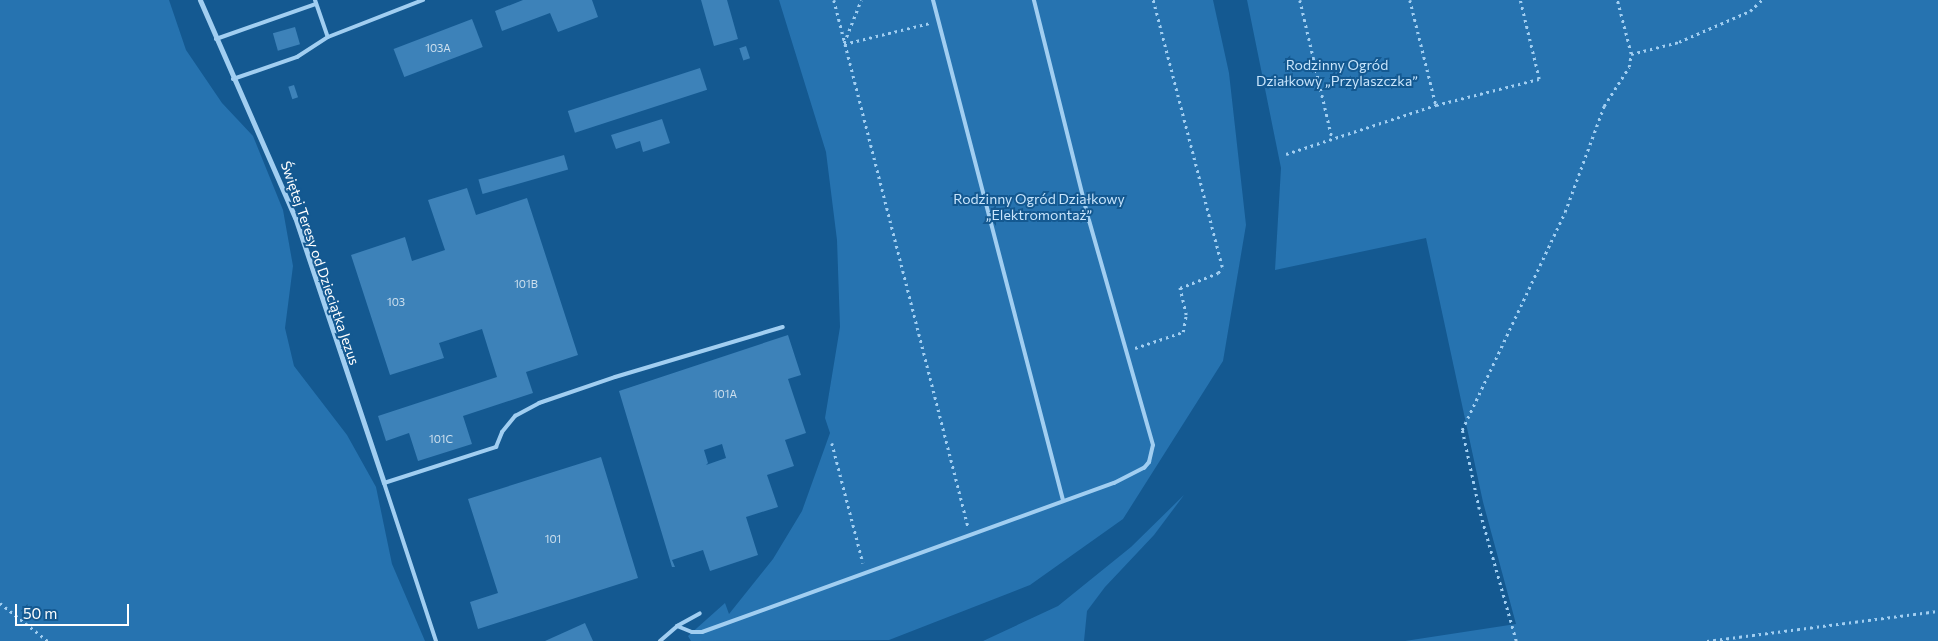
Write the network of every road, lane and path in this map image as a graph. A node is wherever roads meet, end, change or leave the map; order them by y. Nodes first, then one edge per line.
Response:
1 (200, 0) edge
2 (423, 0) edge
3 (834, 0) edge
4 (861, 0) edge
5 (933, 0) edge
6 (1034, 0) edge
7 (1153, 0) edge
8 (1300, 0) edge
9 (1410, 0) edge
10 (1520, 0) edge
11 (1617, 0) edge
12 (1762, 0) edge
13 (316, 2) edge
14 (938, 21) junction
15 (328, 37) junction
16 (216, 39) junction
17 (844, 44) junction
18 (1631, 54) junction
19 (233, 79) junction
20 (1436, 105) junction
21 (1332, 138) junction
22 (1286, 154) dead end
23 (783, 327) dead end
24 (1125, 352) junction
25 (832, 444) dead end
26 (384, 483) junction
27 (1064, 500) junction
28 (970, 535) junction
29 (866, 572) junction
30 (0, 603) edge
31 (1938, 611) edge
32 (700, 613) dead end
33 (677, 626) junction
34 (48, 641) edge
35 (436, 641) edge
36 (660, 641) edge
37 (1516, 641) edge
38 (1707, 641) edge

1 - 16 street, Świętej Teresy od Dzieciątka Jezus
2 - 15 lane
3 - 17 path
4 - 17 path
5 - 14 lane
6 - 24 lane
7 - 24 path
8 - 21 path
9 - 20 path
10 - 20 path
11 - 18 path
12 - 18 path
13 - 15 lane
13 - 16 lane
14 - 17 path
14 - 27 lane
15 - 19 lane
16 - 19 street, Świętej Teresy od Dzieciątka Jezus
17 - 28 path
18 - 37 path
19 - 26 street, Świętej Teresy od Dzieciątka Jezus
20 - 21 path
21 - 22 path
23 - 26 lane
24 - 27 lane
25 - 29 path
26 - 35 lane
27 - 28 lane
28 - 29 lane
29 - 33 lane
30 - 34 path
31 - 38 path
32 - 33 lane
33 - 36 lane

